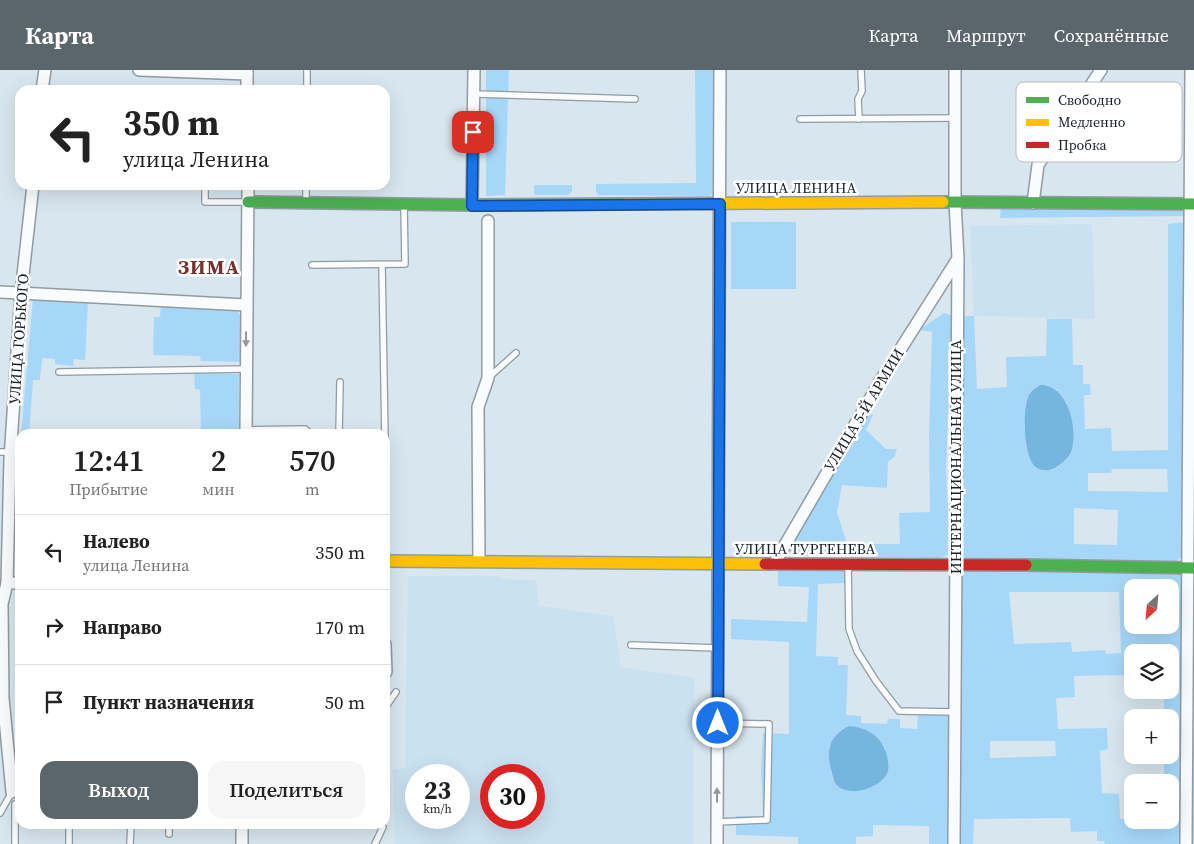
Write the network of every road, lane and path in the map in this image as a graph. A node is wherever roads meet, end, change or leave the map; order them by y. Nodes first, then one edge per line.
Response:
1 (44, 70) edge
2 (139, 70) edge
3 (307, 70) edge
4 (474, 70) edge
5 (720, 70) edge
6 (861, 70) edge
7 (955, 70) edge
8 (1101, 70) edge
9 (1191, 70) edge
10 (248, 72) edge
11 (1093, 82) edge
12 (42, 85) edge
13 (248, 85) edge
14 (306, 85) edge
15 (474, 94) junction
16 (636, 99) dead end
17 (955, 118) junction
18 (800, 119) dead end
19 (859, 119) junction
20 (1040, 162) edge
21 (31, 190) edge
22 (205, 190) edge
23 (248, 190) edge
24 (306, 190) edge
25 (248, 202) junction
26 (954, 202) junction
27 (1033, 203) junction
28 (306, 204) junction
29 (720, 204) junction
30 (1192, 204) edge
31 (404, 205) junction
32 (472, 206) junction
33 (488, 222) dead end
34 (958, 258) junction
35 (312, 265) dead end
36 (382, 265) junction
37 (0, 292) edge
38 (21, 293) junction
39 (246, 305) junction
40 (516, 354) dead end
41 (246, 369) junction
42 (59, 372) dead end
43 (488, 378) junction
44 (340, 382) dead end
45 (246, 429) edge
46 (339, 429) edge
47 (385, 429) edge
48 (5, 452) edge
49 (390, 561) edge
50 (479, 561) junction
51 (718, 563) junction
52 (774, 564) junction
53 (848, 564) junction
54 (956, 564) junction
55 (1190, 568) edge
56 (7, 583) junction
57 (15, 583) edge
58 (1, 604) edge
59 (631, 646) dead end
60 (718, 648) junction
61 (396, 692) dead end
62 (390, 701) edge
63 (955, 712) junction
64 (718, 723) junction
65 (15, 785) edge
66 (15, 793) edge
67 (15, 804) dead end
68 (0, 813) edge
69 (717, 822) junction
70 (69, 829) edge
71 (130, 829) edge
72 (170, 829) edge
73 (242, 829) edge
74 (382, 829) edge
75 (169, 834) dead end
76 (15, 844) edge
77 (69, 844) edge
78 (130, 844) edge
79 (242, 844) edge
80 (375, 844) edge
81 (717, 844) edge
82 (954, 844) edge
83 (1186, 844) edge

1 - 12 street
2 - 10 street
3 - 14 lane
4 - 15 street
5 - 29 street
6 - 19 lane
7 - 17 street, ИНТЕРНАЦИОНАЛЬНАЯ УЛИЦА
8 - 11 street
9 - 30 street
10 - 13 street
15 - 16 lane
15 - 32 street
17 - 19 lane
17 - 26 street, ИНТЕРНАЦИОНАЛЬНАЯ УЛИЦА
18 - 19 lane
20 - 27 street
21 - 38 street, УЛИЦА ГОРЬКОГО
22 - 25 lane
23 - 25 street
24 - 28 lane
25 - 28 street, УЛИЦА ЛЕНИНА
25 - 39 street
26 - 27 street, УЛИЦА ЛЕНИНА
26 - 29 street, УЛИЦА ЛЕНИНА
26 - 34 street, ИНТЕРНАЦИОНАЛЬНАЯ УЛИЦА
27 - 30 street, УЛИЦА ЛЕНИНА
28 - 31 street, УЛИЦА ЛЕНИНА
29 - 32 street, УЛИЦА ЛЕНИНА
29 - 51 street
30 - 55 street
31 - 32 street, УЛИЦА ЛЕНИНА
31 - 36 lane
33 - 43 street
34 - 52 street, УЛИЦА 5-Й АРМИИ
34 - 54 street, ИНТЕРНАЦИОНАЛЬНАЯ УЛИЦА
35 - 36 lane
36 - 47 lane
37 - 38 street
38 - 39 street
38 - 48 street, УЛИЦА ГОРЬКОГО
39 -> 41 street
40 - 43 lane
41 - 42 lane
41 - 45 street
43 - 50 street
44 - 46 lane
48 - 56 street, УЛИЦА ГОРЬКОГО
49 - 50 street, УЛИЦА ТУРГЕНЕВА
50 - 51 street, УЛИЦА ТУРГЕНЕВА
51 - 52 street, УЛИЦА ТУРГЕНЕВА
51 - 60 street
52 - 53 street, УЛИЦА ТУРГЕНЕВА
53 - 54 street, УЛИЦА ТУРГЕНЕВА
53 - 63 lane
54 - 55 street, УЛИЦА ТУРГЕНЕВА
54 - 63 street, ИНТЕРНАЦИОНАЛЬНАЯ УЛИЦА
55 - 83 street
56 - 57 street
56 - 58 street, УЛИЦА ГОРЬКОГО
58 - 65 street, УЛИЦА ГОРЬКОГО
59 - 60 lane
60 - 64 street
61 - 62 lane
63 - 82 street, ИНТЕРНАЦИОНАЛЬНАЯ УЛИЦА
69 -> 64 street
64 - 69 lane
66 - 68 lane
67 - 76 lane
69 - 81 street
70 - 77 lane
71 - 78 lane
72 - 75 lane
73 - 79 street
74 - 80 lane

